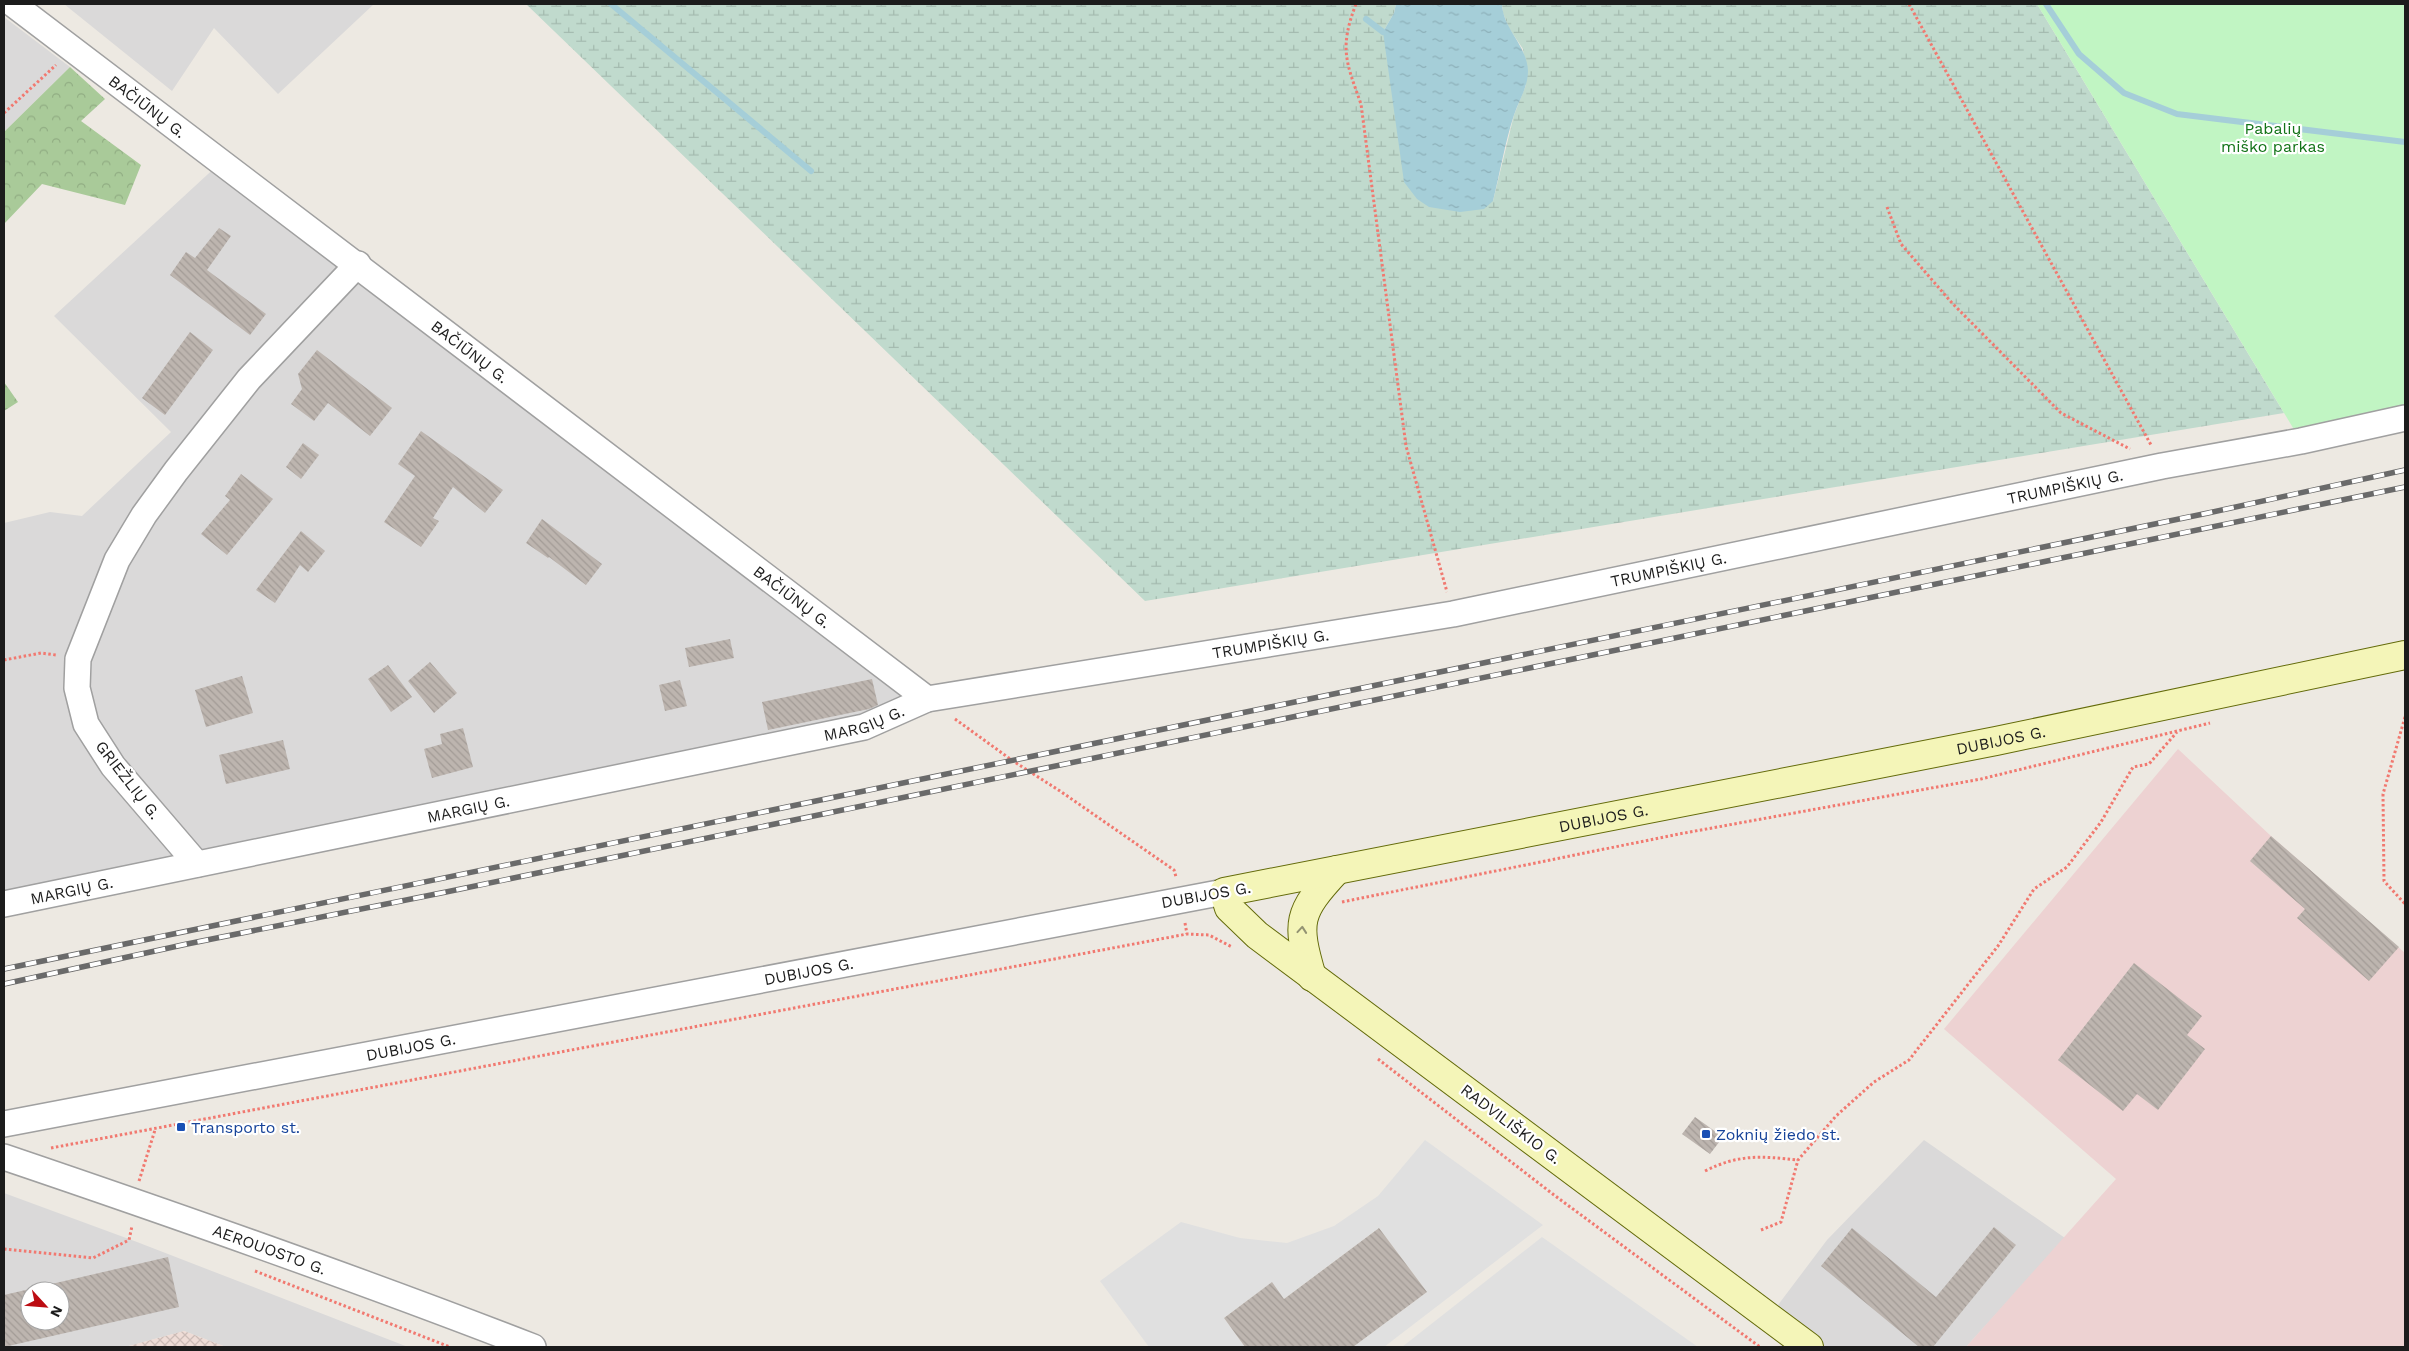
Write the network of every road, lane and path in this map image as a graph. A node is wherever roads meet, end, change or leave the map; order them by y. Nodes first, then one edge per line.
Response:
1 (13, 4) edge
2 (1356, 4) edge
3 (1909, 4) edge
4 (73, 49) junction
5 (4, 113) edge
6 (1887, 208) dead end
7 (358, 264) junction
8 (2405, 418) edge
9 (2162, 466) junction
10 (1453, 614) junction
11 (2405, 655) edge
12 (78, 659) junction
13 (4, 660) edge
14 (927, 699) junction
15 (2405, 717) edge
16 (2213, 722) dead end
17 (2178, 732) junction
18 (197, 864) junction
19 (1337, 870) junction
20 (1224, 892) junction
21 (1182, 900) junction
22 (4, 904) edge
23 (2405, 904) edge
24 (1306, 909) junction
25 (1187, 934) junction
26 (1258, 935) junction
27 (1312, 977) junction
28 (1375, 1056) dead end
29 (4, 1124) edge
30 (156, 1129) junction
31 (42, 1149) dead end
32 (4, 1157) edge
33 (1798, 1160) junction
34 (1705, 1171) dead end
35 (132, 1201) junction
36 (1761, 1230) dead end
37 (129, 1240) dead end
38 (4, 1249) edge
39 (253, 1270) dead end
40 (450, 1347) edge
41 (533, 1347) edge
42 (1760, 1347) edge
43 (1809, 1347) edge

1 - 4 street, BAČIŪNŲ G.
2 - 10 path
3 - 9 path
4 - 5 path
4 - 7 street, BAČIŪNŲ G.
6 - 9 path
7 - 12 street, GRIEŽLIŲ G.
7 - 14 street, BAČIŪNŲ G.
8 - 9 street, TRUMPIŠKIŲ G.
9 - 10 street, TRUMPIŠKIŲ G.
10 - 14 street, TRUMPIŠKIŲ G.
11 - 19 main road, DUBIJOS G.
12 - 13 path
12 - 18 street, GRIEŽLIŲ G.
14 - 18 street, MARGIŲ G.
14 - 21 path
15 - 23 path
16 - 17 path
17 - 24 path
17 - 33 path
18 - 22 street, MARGIŲ G.
19 - 20 main road, DUBIJOS G.
19 - 24 main road
20 - 21 street, DUBIJOS G.
20 - 26 main road, RADVILIŠKIO G.
21 - 25 path
21 - 29 street, DUBIJOS G.
27 -> 24 main road
25 - 26 path
25 - 30 path
26 - 27 main road, RADVILIŠKIO G.
27 - 43 main road, RADVILIŠKIO G.
28 - 42 path
30 - 31 path
30 - 35 path
32 - 35 street, AEROUOSTO G.
33 - 34 path
33 - 36 path
35 - 41 street, AEROUOSTO G.
37 - 38 path
39 - 40 path

